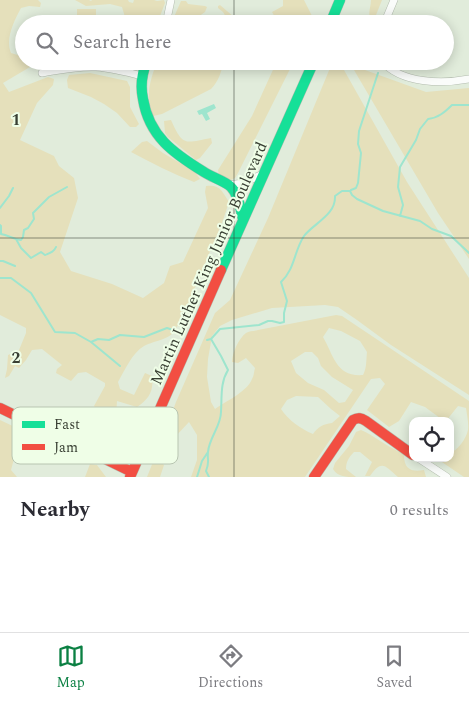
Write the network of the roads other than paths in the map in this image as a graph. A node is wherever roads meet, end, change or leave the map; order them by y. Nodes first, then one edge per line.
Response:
1 (171, 0) edge
2 (340, 0) edge
3 (394, 0) edge
4 (168, 15) edge
5 (334, 15) edge
6 (388, 15) edge
7 (57, 70) edge
8 (117, 70) edge
9 (144, 70) edge
10 (310, 70) edge
11 (393, 70) edge
12 (42, 73) dead end
13 (142, 76) junction
14 (469, 79) edge
15 (264, 174) junction
16 (229, 185) junction
17 (244, 219) junction
18 (161, 407) edge
19 (0, 408) edge
20 (12, 414) edge
21 (409, 452) edge
22 (424, 462) edge
23 (111, 464) edge
24 (131, 474) edge
25 (314, 477) edge
26 (447, 477) edge

1 - 4 street
2 - 5 street
3 - 6 street
7 - 12 street
8 - 13 street
9 - 13 street
10 - 15 street, Martin Luther King Junior Boulevard
11 - 14 street
13 - 16 street
15 - 16 street
15 - 17 street, Martin Luther King Junior Boulevard
16 - 17 street
17 - 18 street, Martin Luther King Junior Boulevard
19 - 20 street
21 - 25 street
22 - 26 street
23 - 24 street

